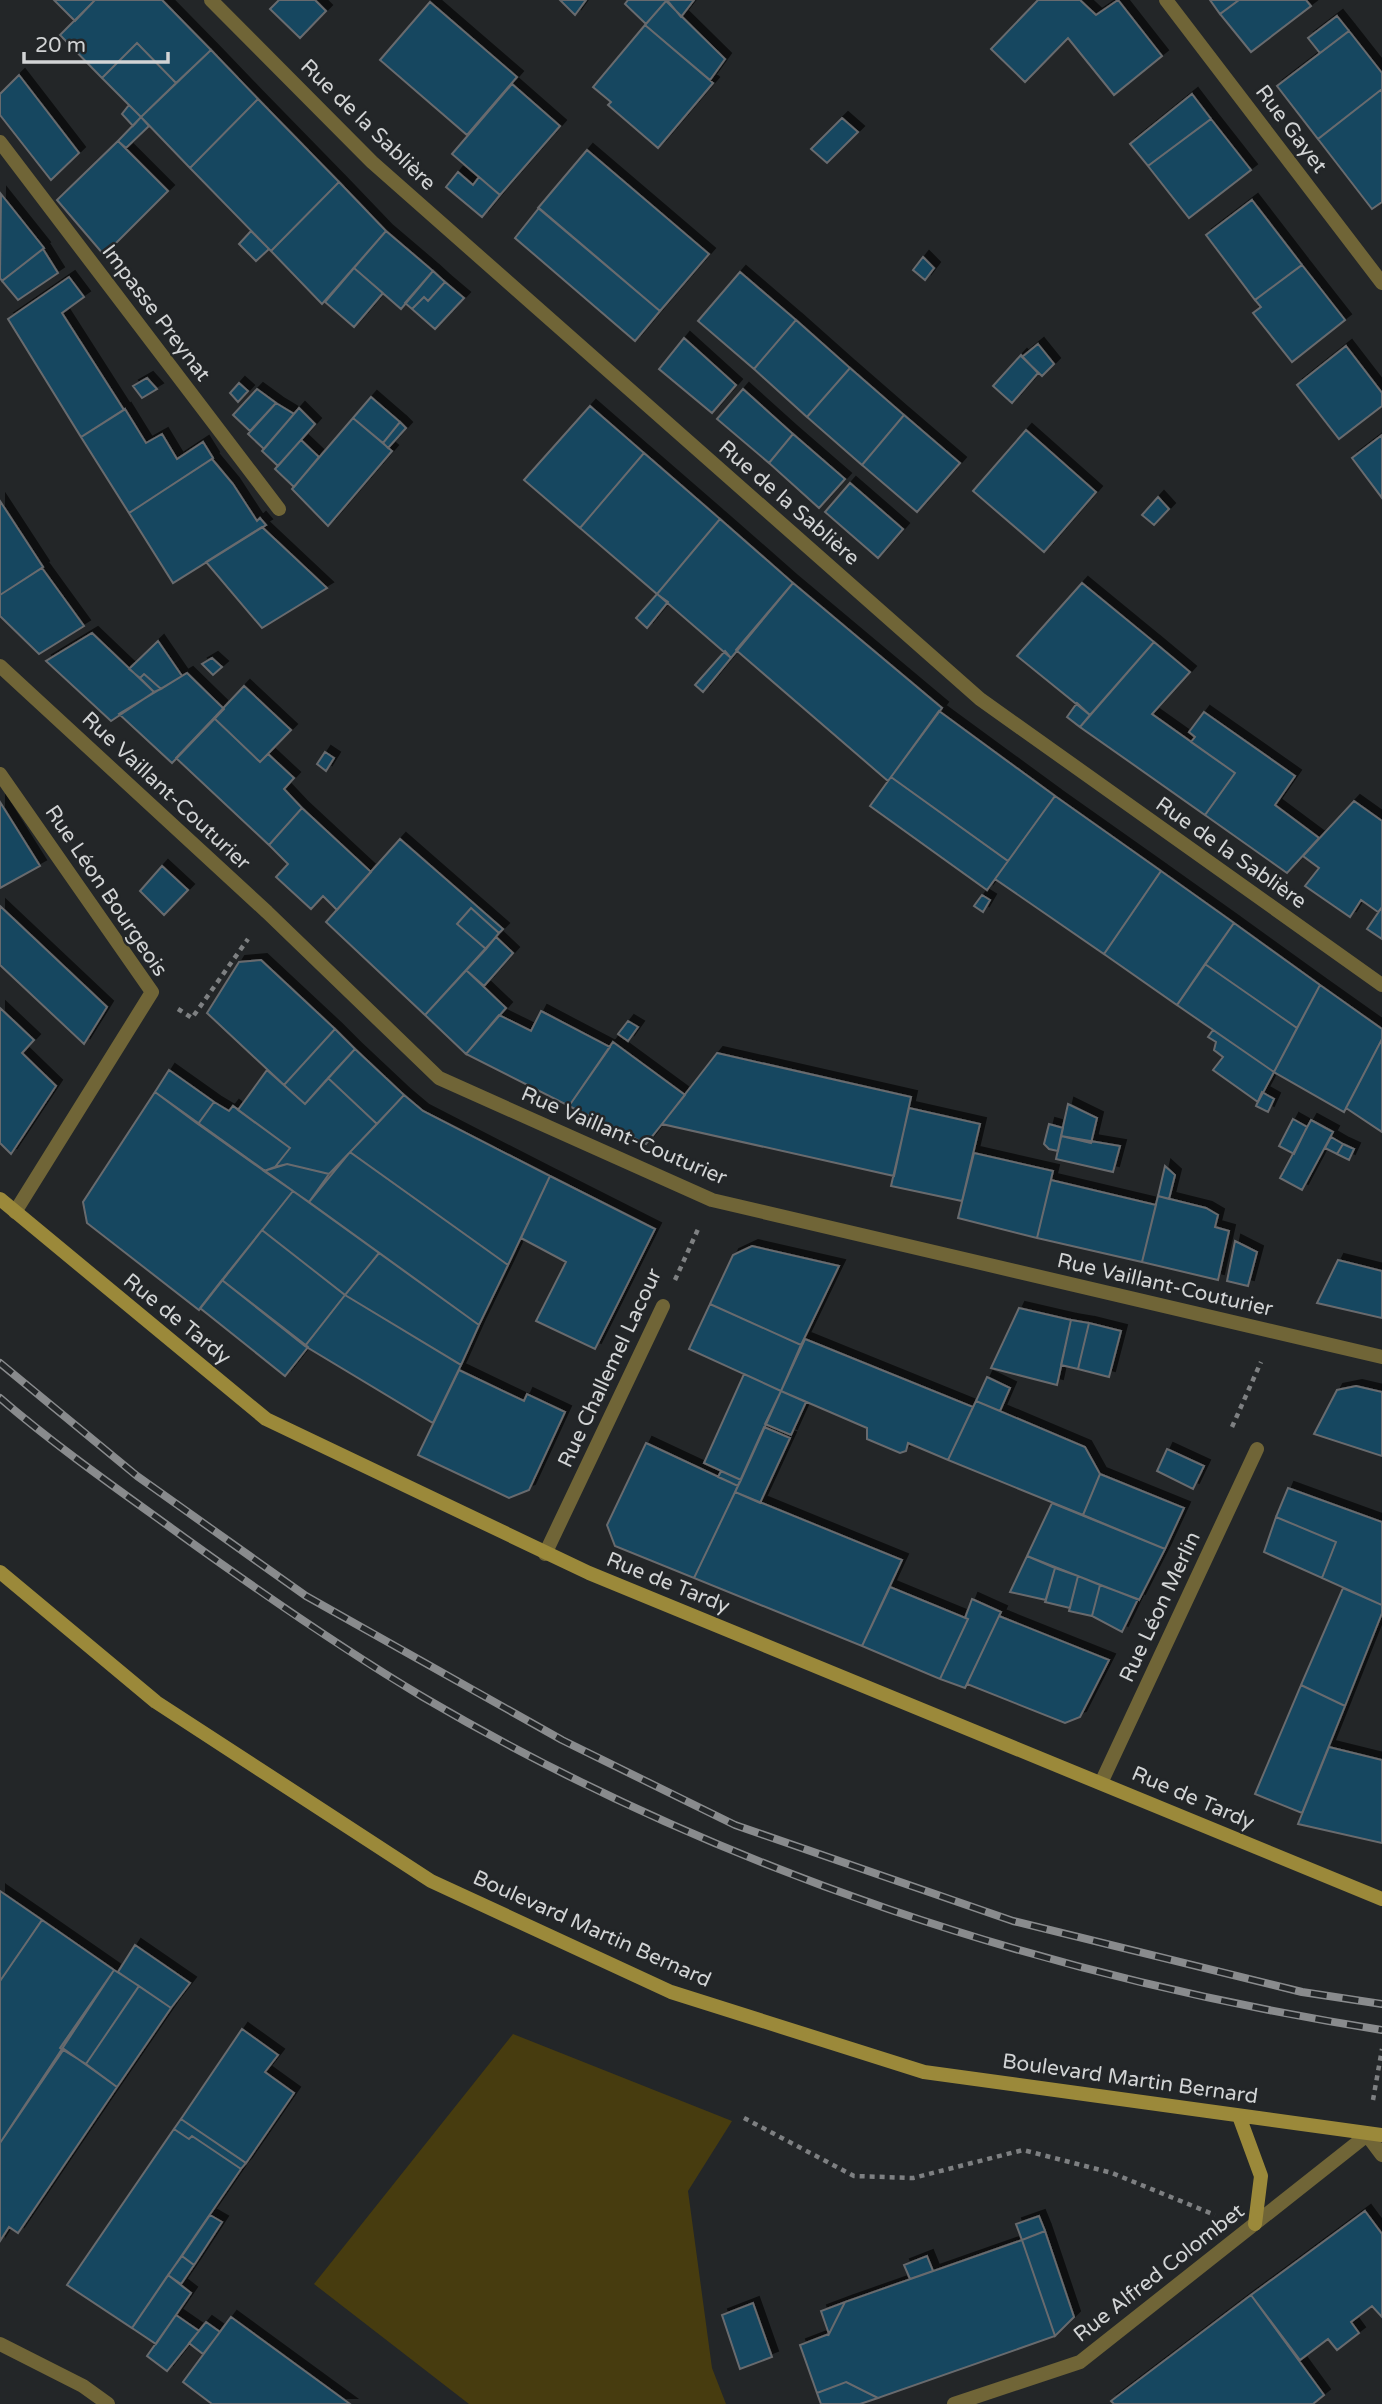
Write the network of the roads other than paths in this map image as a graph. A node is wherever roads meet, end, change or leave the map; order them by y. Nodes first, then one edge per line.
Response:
1 (211, 0) edge
2 (1166, 0) edge
3 (0, 142) edge
4 (1382, 283) edge
5 (279, 509) dead end
6 (0, 666) edge
7 (0, 774) edge
8 (1382, 985) edge
9 (0, 1199) edge
10 (15, 1212) junction
11 (663, 1306) road end
12 (1382, 1357) edge
13 (1257, 1449) dead end
14 (545, 1554) junction
15 (0, 1572) edge
16 (1101, 1783) junction
17 (1382, 1899) edge
18 (1239, 2116) junction
19 (1375, 2135) edge
20 (1382, 2155) edge
21 (1252, 2226) junction
22 (0, 2344) edge
23 (108, 2404) edge
24 (954, 2404) edge

1 - 8 street, Rue de la Sablière
2 - 4 street, Rue Gayet
3 - 5 street, Impasse Preynat
6 - 12 street, Rue Vaillant-Couturier
7 - 10 street, Rue Léon Bourgeois
9 - 10 main road, Rue de Tardy
10 - 14 main road, Rue de Tardy
11 - 14 street, Rue Challemel Lacour
13 - 16 street, Rue Léon Merlin
14 - 16 main road, Rue de Tardy
15 - 18 main road, Boulevard Martin Bernard
16 - 17 main road, Rue de Tardy
18 - 19 main road, Boulevard Martin Bernard
18 - 21 main road
19 - 20 street
19 - 21 street, Rue Alfred Colombet
21 - 24 street, Rue Alfred Colombet
22 - 23 street

